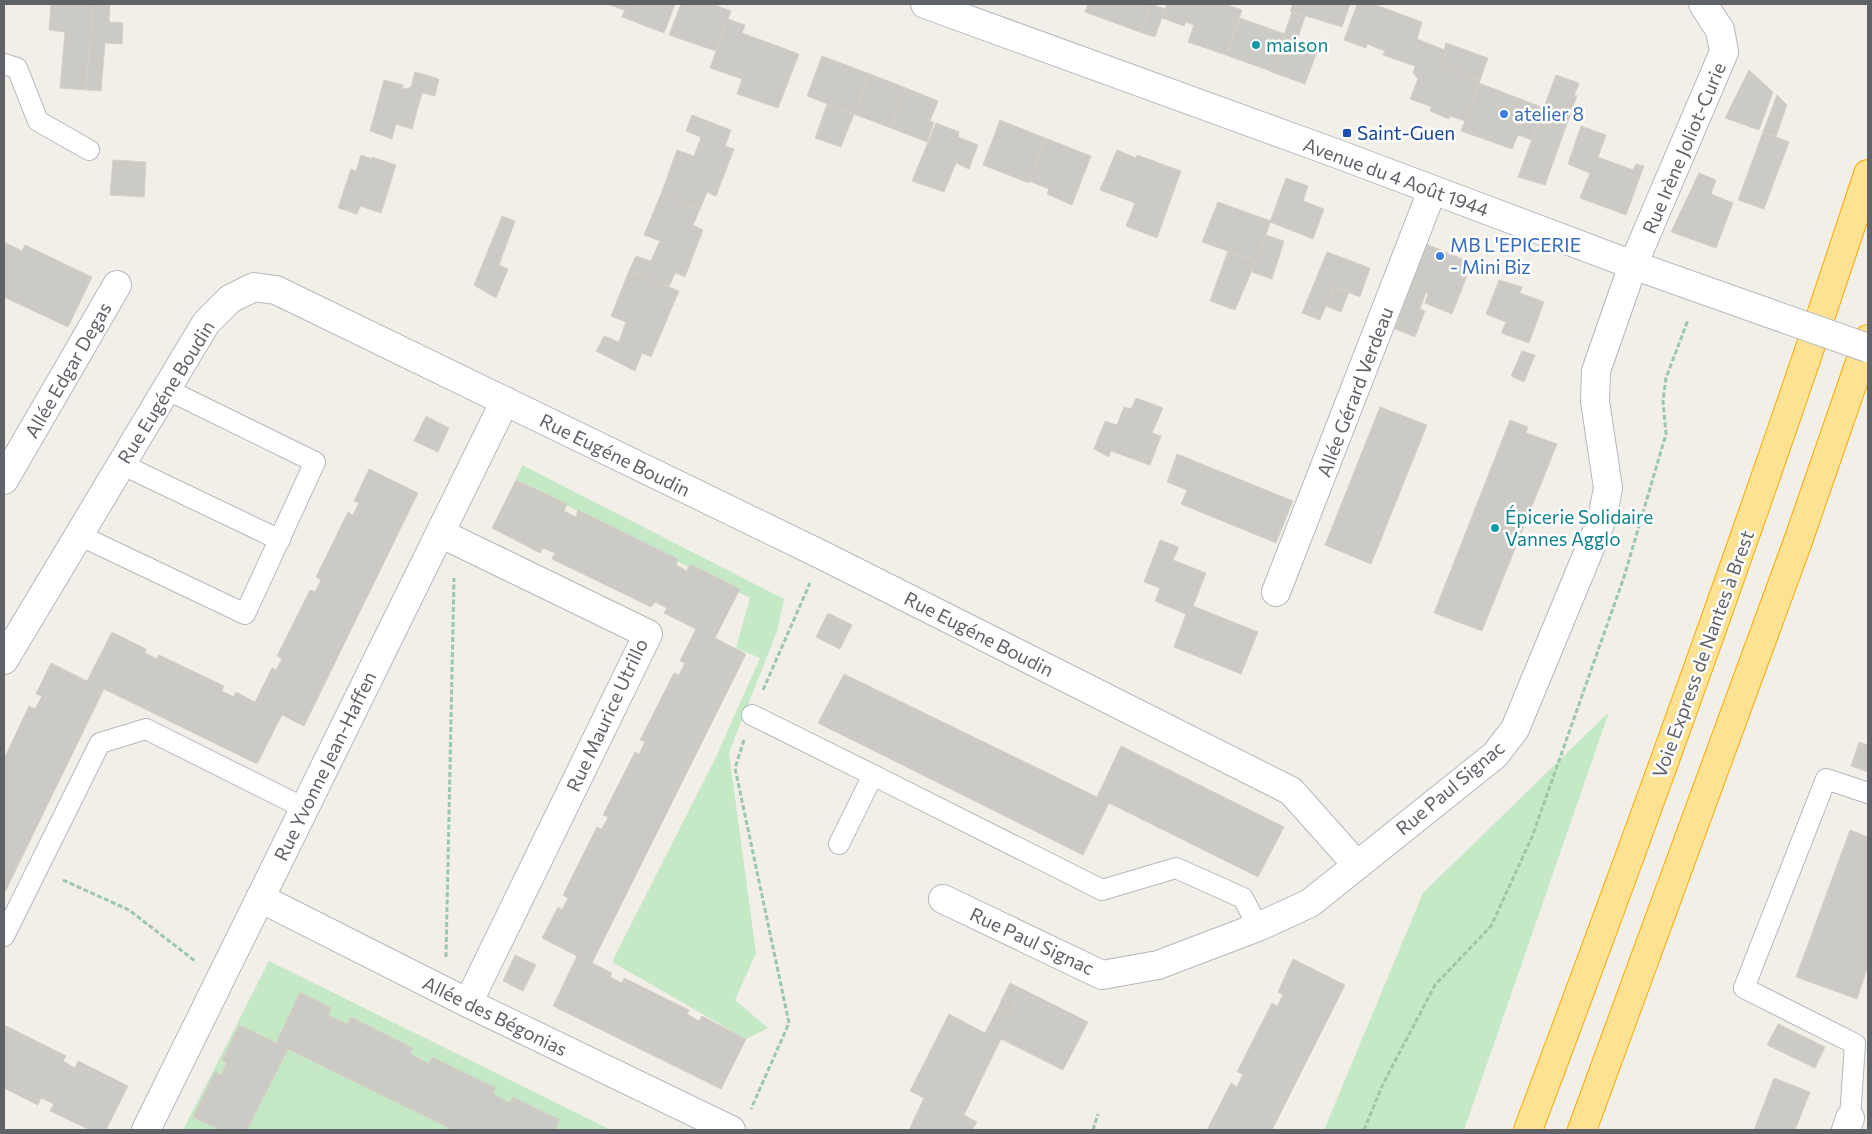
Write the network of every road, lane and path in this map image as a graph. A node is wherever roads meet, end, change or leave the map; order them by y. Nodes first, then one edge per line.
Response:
1 (925, 4) edge
2 (1703, 4) edge
3 (4, 64) edge
4 (89, 150) dead end
5 (1868, 174) edge
6 (1432, 191) junction
7 (1633, 265) junction
8 (117, 286) dead end
9 (1688, 320) dead end
10 (1868, 339) edge
11 (1868, 348) edge
12 (166, 389) junction
13 (505, 401) junction
14 (121, 464) junction
15 (4, 480) edge
16 (79, 534) junction
17 (447, 536) junction
18 (280, 540) junction
19 (822, 555) junction
20 (1276, 592) dead end
21 (4, 660) edge
22 (752, 715) junction
23 (873, 775) junction
24 (1868, 793) edge
25 (304, 808) junction
26 (839, 844) dead end
27 (1357, 865) junction
28 (37, 869) junction
29 (260, 898) junction
30 (943, 900) dead end
31 (1258, 927) junction
32 (4, 936) edge
33 (220, 980) junction
34 (457, 998) junction
35 (1098, 1114) dead end
36 (740, 1121) edge
37 (1848, 1124) edge
38 (146, 1130) edge
39 (1093, 1130) edge
40 (1364, 1130) edge
41 (1528, 1130) edge
42 (1582, 1130) edge

1 - 6 street, Avenue du 4 Août 1944
2 - 7 street, Rue Irène Joliot-Curie
3 - 4 lane
5 - 41 highway, Voie Express de Nantes à Brest
6 - 7 street, Avenue du 4 Août 1944
6 - 20 street, Allée Gérard Verdeau
7 - 11 street, Avenue du 4 Août 1944, bridge
7 - 27 street, Rue Paul Signac
8 - 15 street, Allée Edgar Degas
9 - 40 path
10 - 42 highway
12 - 13 street, Rue Eugéne Boudin
12 - 14 street, Rue Eugéne Boudin
12 - 18 lane
13 - 17 street, Rue Yvonne Jean-Haffen
13 - 19 street, Rue Eugéne Boudin
14 - 16 street, Rue Eugéne Boudin
14 - 18 lane
16 - 18 lane
16 - 21 street, Rue Eugéne Boudin
17 - 25 street, Rue Yvonne Jean-Haffen
17 - 34 path
17 - 34 street, Rue Maurice Utrillo
19 - 22 path
19 - 27 street, Rue Eugéne Boudin
22 - 23 lane
22 - 36 path
23 - 26 lane
23 - 31 lane
24 - 37 lane
25 - 28 lane
25 - 29 street, Rue Yvonne Jean-Haffen
27 - 31 street, Rue Paul Signac
28 - 32 lane
28 - 33 path
29 - 33 street, Rue Yvonne Jean-Haffen
29 - 34 street, Allée des Bégonias
30 - 31 street, Rue Paul Signac
33 - 38 street, Rue Yvonne Jean-Haffen
34 - 36 street, Allée des Bégonias
35 - 39 path

